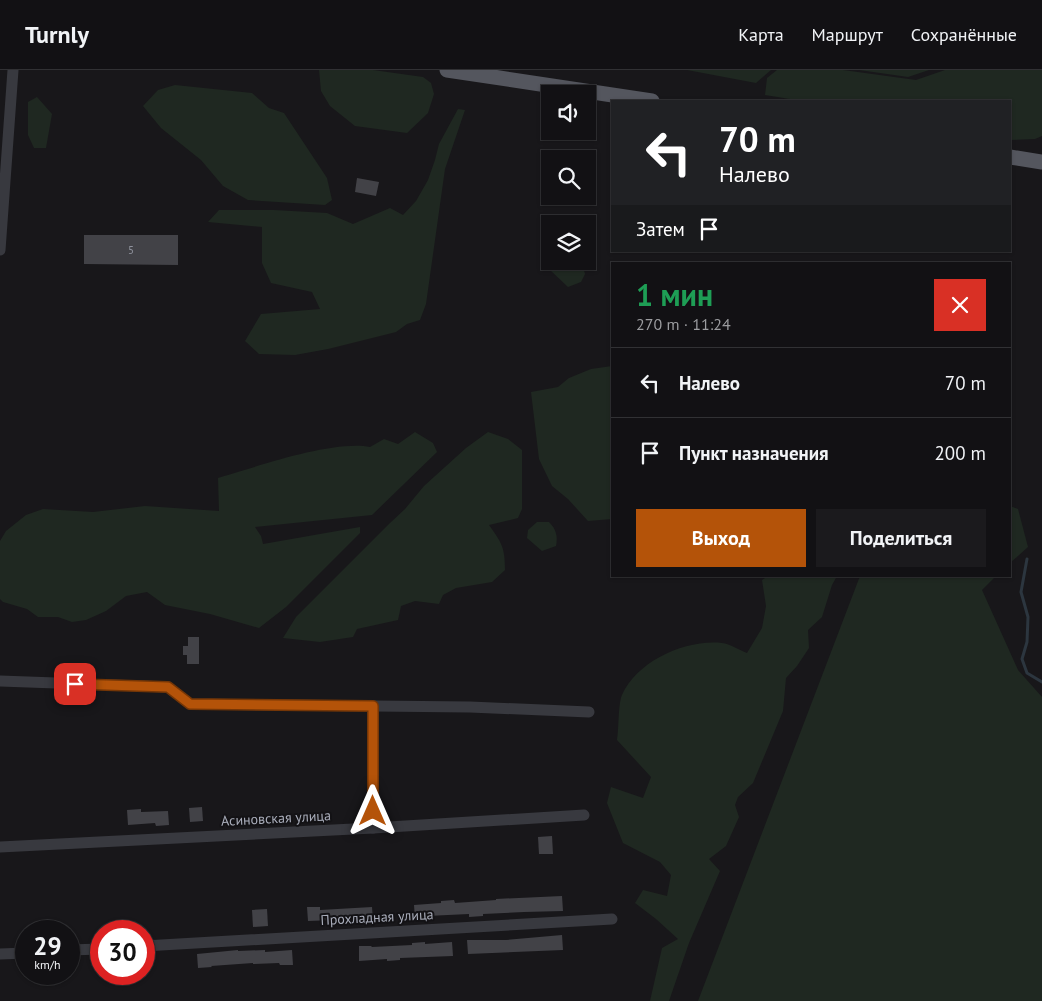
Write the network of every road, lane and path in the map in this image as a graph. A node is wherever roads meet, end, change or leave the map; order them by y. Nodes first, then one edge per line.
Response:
1 (12, 70) edge
2 (447, 70) edge
3 (645, 100) edge
4 (1011, 157) edge
5 (1042, 162) edge
6 (0, 250) edge
7 (0, 682) edge
8 (373, 706) junction
9 (589, 712) dead end
10 (584, 815) dead end
11 (373, 828) junction
12 (0, 847) edge
13 (612, 919) dead end
14 (155, 945) edge
15 (15, 953) edge
16 (0, 954) edge

1 - 6 street
2 - 3 main road
4 - 5 main road
7 - 8 street
8 - 9 street
8 - 11 street
10 - 11 street, Асиновская улица
11 - 12 street, Асиновская улица
13 - 14 street, Прохладная улица
15 - 16 street

